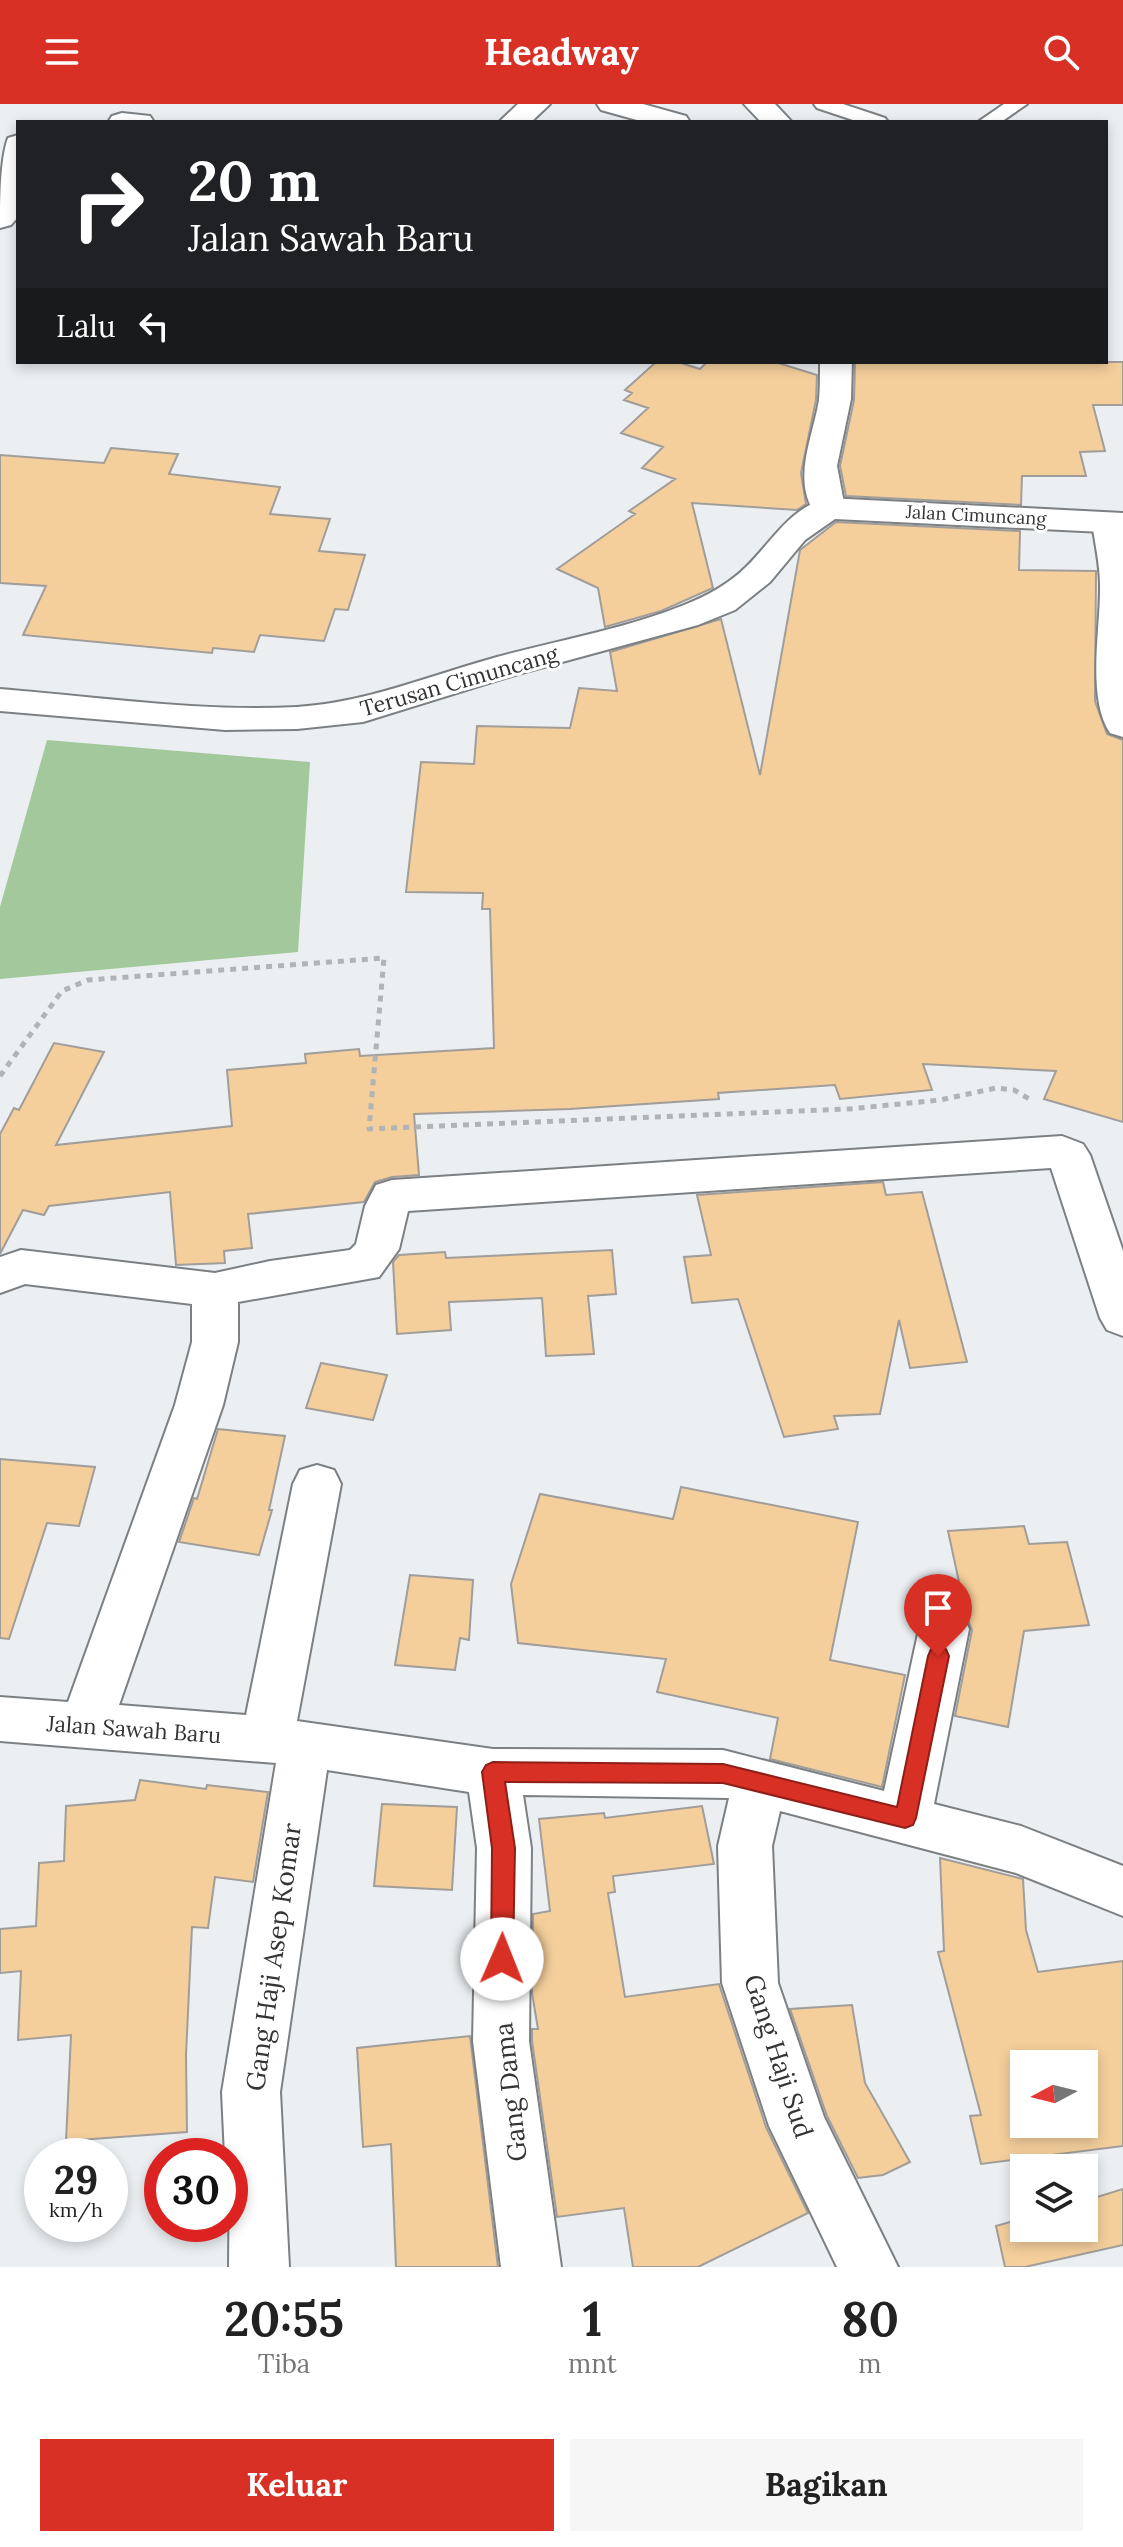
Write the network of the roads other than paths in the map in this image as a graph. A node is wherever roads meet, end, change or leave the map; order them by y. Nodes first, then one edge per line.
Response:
1 (536, 104) edge
2 (611, 104) edge
3 (758, 104) edge
4 (824, 104) edge
5 (1017, 104) edge
6 (516, 120) edge
7 (669, 120) edge
8 (776, 120) edge
9 (872, 120) edge
10 (991, 120) edge
11 (16, 154) edge
12 (0, 219) edge
13 (836, 364) edge
14 (828, 508) junction
15 (1116, 523) edge
16 (0, 700) edge
17 (1123, 725) edge
18 (0, 1276) edge
19 (215, 1290) junction
20 (1123, 1318) edge
21 (317, 1484) dead end
22 (944, 1629) dead end
23 (0, 1719) edge
24 (86, 1725) junction
25 (286, 1742) junction
26 (493, 1772) junction
27 (759, 1784) junction
28 (905, 1818) junction
29 (1123, 1891) edge
30 (259, 2267) edge
31 (531, 2267) edge
32 (868, 2267) edge

1 - 6 street
2 - 7 street
3 - 8 street
4 - 9 lane
5 - 10 lane
11 - 12 street
13 - 14 street
14 - 15 street, Jalan Cimuncang
14 - 16 street, Terusan Cimuncang
15 - 17 street
18 - 19 street
19 - 20 street
19 - 24 street
21 - 25 street
22 - 28 street
23 - 24 street, Jalan Sawah Baru
24 - 25 street, Jalan Sawah Baru
25 - 26 street, Jalan Sawah Baru
25 - 30 street, Gang Haji Asep Komar
26 - 27 street, Jalan Sawah Baru
26 - 31 street, Gang Dama
27 - 28 street, Jalan Sawah Baru
27 - 32 street, Gang Haji Sud
28 - 29 street, Jalan Sawah Baru

